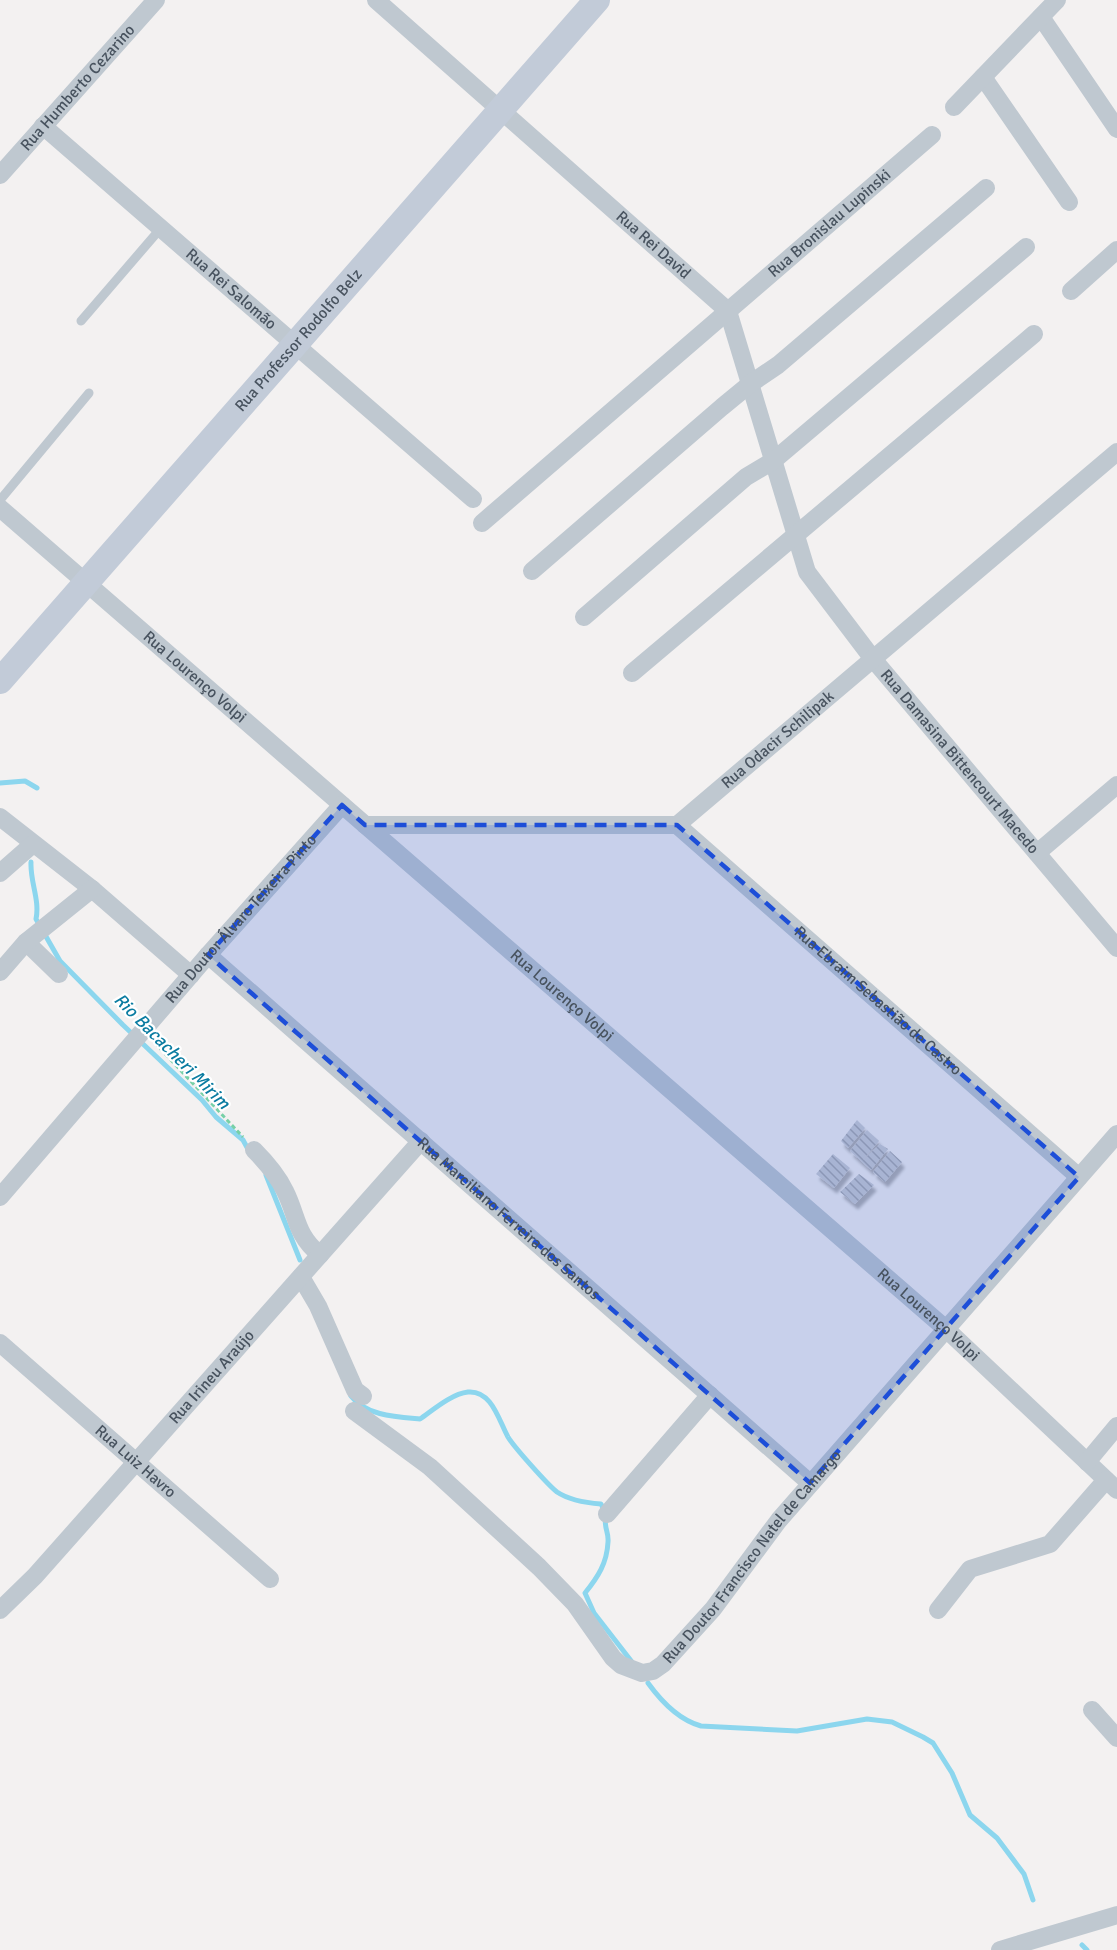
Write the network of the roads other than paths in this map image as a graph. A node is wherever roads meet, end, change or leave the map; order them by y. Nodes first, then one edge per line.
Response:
1 (376, 0) edge
2 (597, 0) edge
3 (1058, 0) edge
4 (145, 4) edge
5 (1041, 17) junction
6 (983, 77) junction
7 (954, 107) dead end
8 (501, 110) junction
9 (43, 126) junction
10 (1117, 129) edge
11 (932, 135) dead end
12 (0, 175) edge
13 (986, 188) dead end
14 (1070, 201) dead end
15 (160, 228) junction
16 (1026, 247) dead end
17 (1117, 250) edge
18 (1071, 291) dead end
19 (728, 311) junction
20 (81, 321) dead end
21 (1034, 334) dead end
22 (295, 345) junction
23 (750, 384) junction
24 (89, 393) dead end
25 (1115, 457) edge
26 (773, 461) junction
27 (473, 499) dead end
28 (0, 500) edge
29 (0, 508) edge
30 (482, 523) dead end
31 (795, 535) junction
32 (532, 571) dead end
33 (86, 583) junction
34 (584, 618) dead end
35 (873, 659) junction
36 (632, 673) dead end
37 (0, 681) edge
38 (1117, 785) edge
39 (342, 805) junction
40 (0, 817) edge
41 (365, 825) junction
42 (677, 825) junction
43 (33, 844) junction
44 (1037, 853) junction
45 (0, 873) edge
46 (92, 889) junction
47 (26, 942) junction
48 (1117, 948) edge
49 (208, 955) junction
50 (0, 972) edge
51 (59, 974) dead end
52 (191, 975) junction
53 (1117, 1134) edge
54 (421, 1141) junction
55 (254, 1150) road end
56 (1079, 1177) junction
57 (0, 1197) edge
58 (320, 1255) junction
59 (300, 1277) junction
60 (946, 1329) junction
61 (0, 1343) edge
62 (710, 1395) junction
63 (1117, 1426) edge
64 (136, 1462) junction
65 (1087, 1462) junction
66 (810, 1483) junction
67 (1112, 1485) edge
68 (607, 1514) dead end
69 (270, 1578) dead end
70 (0, 1610) edge
71 (938, 1610) dead end
72 (1092, 1710) dead end
73 (1117, 1738) edge
74 (1117, 1915) edge
75 (1000, 1950) edge

1 - 8 street, Rua Rei David
2 - 8 street, Rua Professor Rodolfo Belz
3 - 5 street
4 - 9 street, Rua Humberto Cezarino
5 - 6 street
5 - 10 street
6 - 7 street
6 - 14 street
8 - 19 street, Rua Rei David
8 - 22 street, Rua Professor Rodolfo Belz
9 - 12 street, Rua Humberto Cezarino
9 - 15 street, Rua Rei Salomão
11 - 19 street, Rua Bronislau Lupinski
13 - 23 street
15 - 20 lane
15 - 22 street, Rua Rei Salomão
16 - 26 street
17 - 18 street
19 - 23 street
19 - 30 street, Rua Bronislau Lupinski
21 - 31 street
22 - 27 street, Rua Rei Salomão
22 - 33 street, Rua Professor Rodolfo Belz
23 - 26 street
23 - 32 street
24 - 28 lane
25 - 35 street, Rua Odacir Schilipak
26 - 31 street
26 - 34 street
29 - 33 street, Rua Lourenço Volpi
31 - 35 street, Rua Damasina Bittencourt Macedo
31 - 36 street
33 - 37 street, Rua Professor Rodolfo Belz
33 - 39 street, Rua Lourenço Volpi
35 - 42 street, Rua Odacir Schilipak
35 - 44 street, Rua Damasina Bittencourt Macedo
38 - 44 street
39 - 41 street, Rua Lourenço Volpi
39 - 49 street, Rua Doutor Álvaro Teixeira Pinto
40 - 43 street
41 - 42 street
41 - 60 street, Rua Lourenço Volpi
42 - 56 street, Rua Ebraim Sebastião de Castro
43 - 45 street
43 - 46 street
44 - 48 street, Rua Damasina Bittencourt Macedo
46 - 47 street
46 - 52 street
47 - 50 street
47 - 51 street
49 - 52 street, Rua Doutor Álvaro Teixeira Pinto
49 - 54 street, Rua Marciliano Ferreira dos Santos
52 - 57 street, Rua Doutor Álvaro Teixeira Pinto
53 - 56 street, Rua Doutor Francisco Natel de Camargo
54 - 58 street, Rua Irineu Araújo
54 - 62 street, Rua Marciliano Ferreira dos Santos
55 - 58 street
56 - 60 street, Rua Doutor Francisco Natel de Camargo
58 - 59 street, Rua Irineu Araújo
59 - 64 street, Rua Irineu Araújo
59 - 66 street, Rua Doutor Francisco Natel de Camargo
60 - 65 street, Rua Lourenço Volpi
60 - 66 street, Rua Doutor Francisco Natel de Camargo
61 - 64 street, Rua Luiz Havro
62 - 66 street, Rua Marciliano Ferreira dos Santos
62 - 68 street
63 - 65 street
64 - 69 street, Rua Luiz Havro
64 - 70 street, Rua Irineu Araújo
65 - 67 street, Rua Lourenço Volpi
67 - 71 street
72 - 73 street
74 - 75 street

